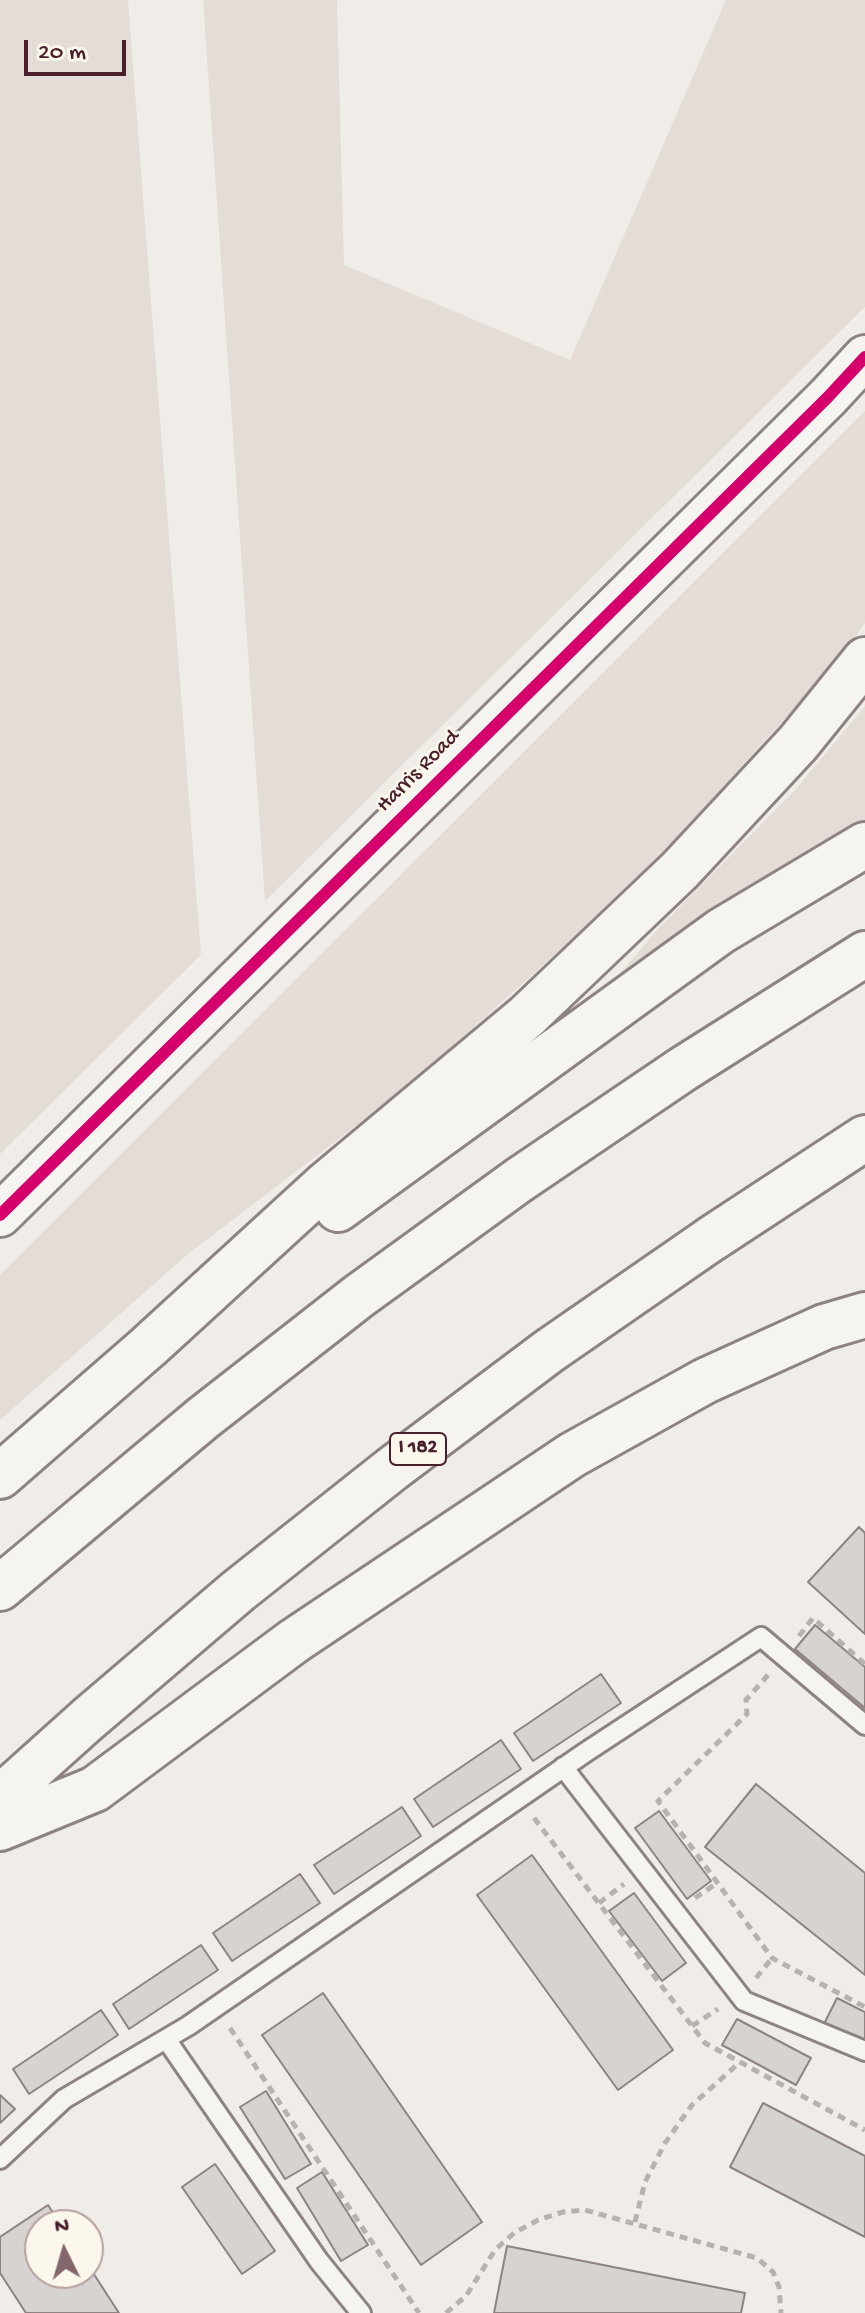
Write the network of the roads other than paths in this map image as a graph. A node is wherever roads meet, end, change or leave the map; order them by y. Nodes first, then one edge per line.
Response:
1 (865, 357) edge
2 (865, 660) edge
3 (865, 845) edge
4 (865, 954) edge
5 (865, 1138) edge
6 (0, 1215) edge
7 (865, 1315) edge
8 (148, 1347) junction
9 (0, 1476) edge
10 (0, 1588) edge
11 (865, 1725) edge
12 (563, 1767) junction
13 (0, 1798) edge
14 (0, 1828) edge
15 (166, 2039) junction
16 (865, 2051) edge
17 (0, 2159) edge
18 (361, 2313) edge

1 - 6 street, Harris Road
2 - 8 highway
3 - 8 highway
4 - 10 highway
5 - 13 highway, I 182
7 - 14 highway
8 - 9 highway
11 - 12 lane
12 - 15 lane
12 - 16 lane
15 - 17 lane
15 - 18 lane

